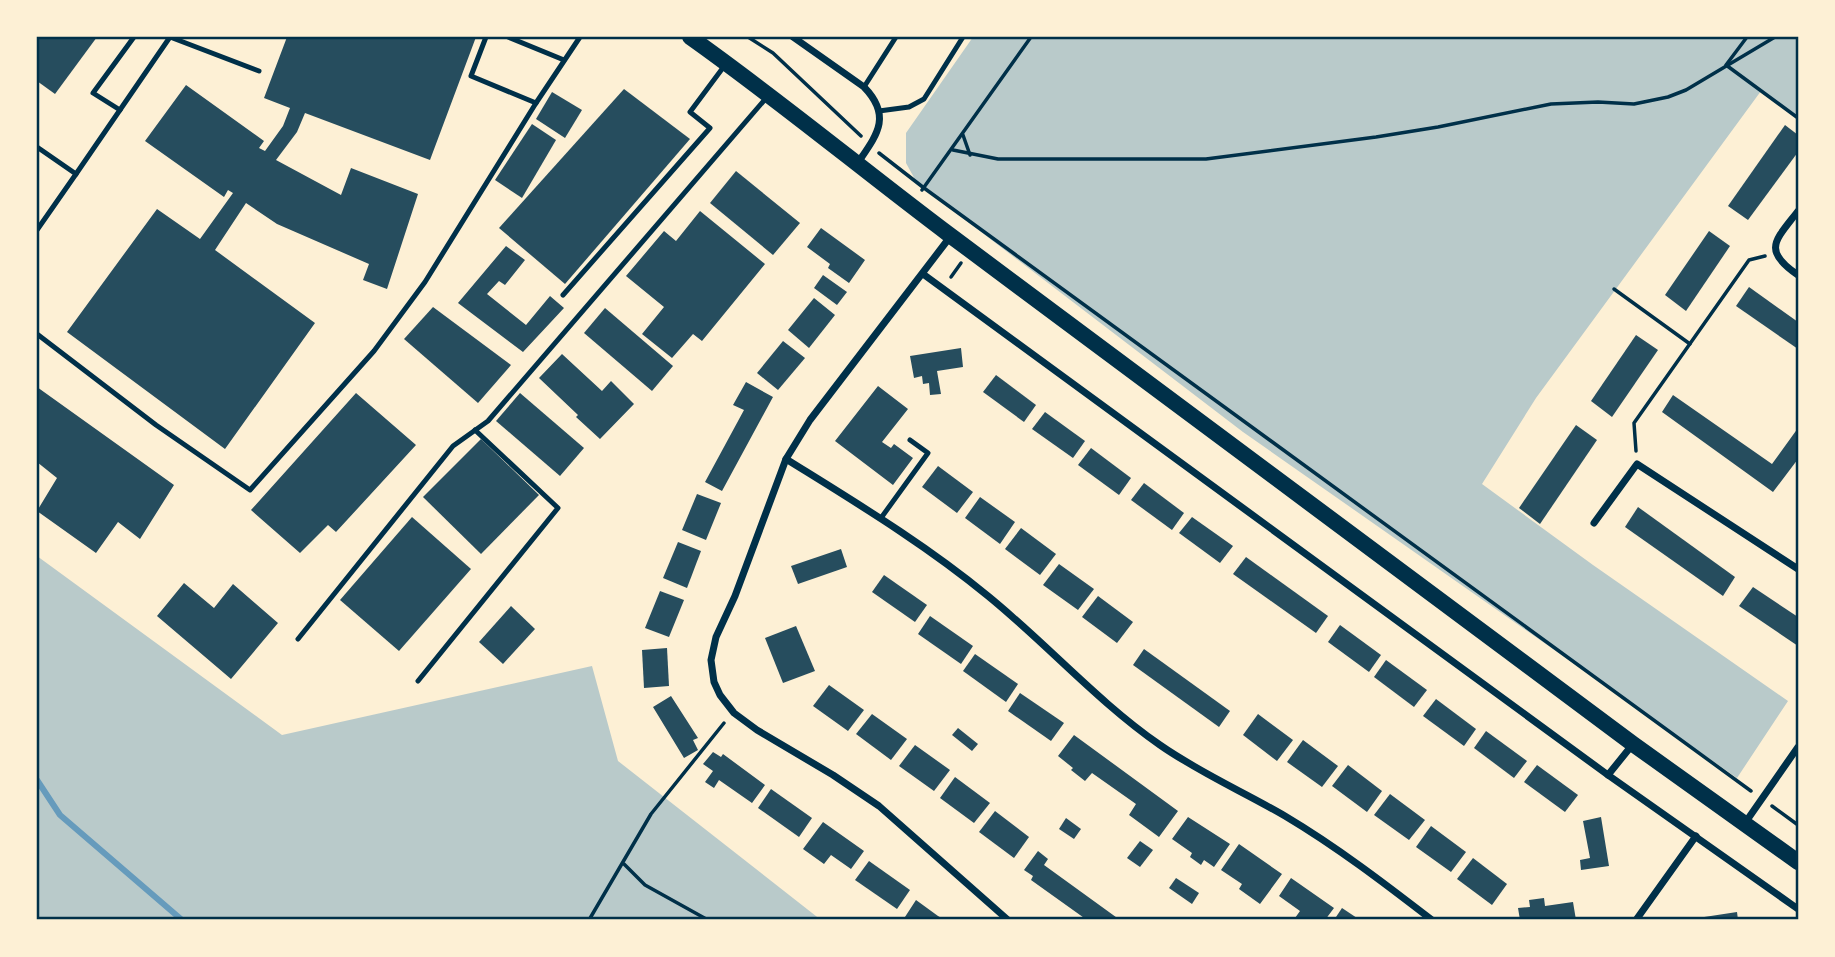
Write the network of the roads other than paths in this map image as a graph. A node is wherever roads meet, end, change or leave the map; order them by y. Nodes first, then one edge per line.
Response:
1 (134, 37) edge
2 (169, 37) edge
3 (486, 37) edge
4 (508, 37) edge
5 (580, 37) edge
6 (690, 37) edge
7 (793, 37) edge
8 (896, 37) edge
9 (963, 37) edge
10 (564, 61) junction
11 (727, 63) junction
12 (259, 71) dead end
13 (864, 87) junction
14 (769, 94) junction
15 (536, 103) junction
16 (120, 110) junction
17 (879, 111) junction
18 (37, 147) edge
19 (856, 165) junction
20 (76, 174) junction
21 (1798, 211) edge
22 (38, 226) edge
23 (951, 236) junction
24 (923, 274) junction
25 (1798, 275) edge
26 (563, 295) dead end
27 (37, 334) edge
28 (475, 430) junction
29 (910, 440) dead end
30 (786, 459) junction
31 (881, 518) junction
32 (1594, 523) dead end
33 (1798, 569) edge
34 (298, 639) dead end
35 (418, 681) dead end
36 (1633, 744) junction
37 (1798, 747) edge
38 (1608, 775) junction
39 (1744, 824) junction
40 (1696, 836) junction
41 (1798, 862) edge
42 (1798, 909) edge
43 (1008, 920) edge
44 (1432, 920) edge
45 (1636, 920) edge

1 - 16 lane
2 - 12 lane
2 - 16 lane
3 - 15 lane
4 - 10 lane
5 - 10 lane
6 - 11 main road
7 - 13 street
8 - 13 lane
9 - 17 lane
10 - 15 lane
11 - 14 main road
11 - 26 lane
13 - 17 street
14 - 19 main road
14 - 28 lane
15 - 27 lane
16 - 20 lane
17 - 19 street
18 - 20 lane
19 - 23 main road
20 - 22 lane
21 - 25 street
23 - 24 street
23 - 36 main road
24 - 30 street
24 - 38 street
28 - 34 lane
28 - 35 lane
29 - 31 lane
30 - 31 street
30 - 43 street
31 - 44 street
32 - 33 street
36 - 38 street
36 - 39 main road
37 - 39 street
38 - 40 street
39 - 41 main road
40 - 42 street
40 - 45 street

